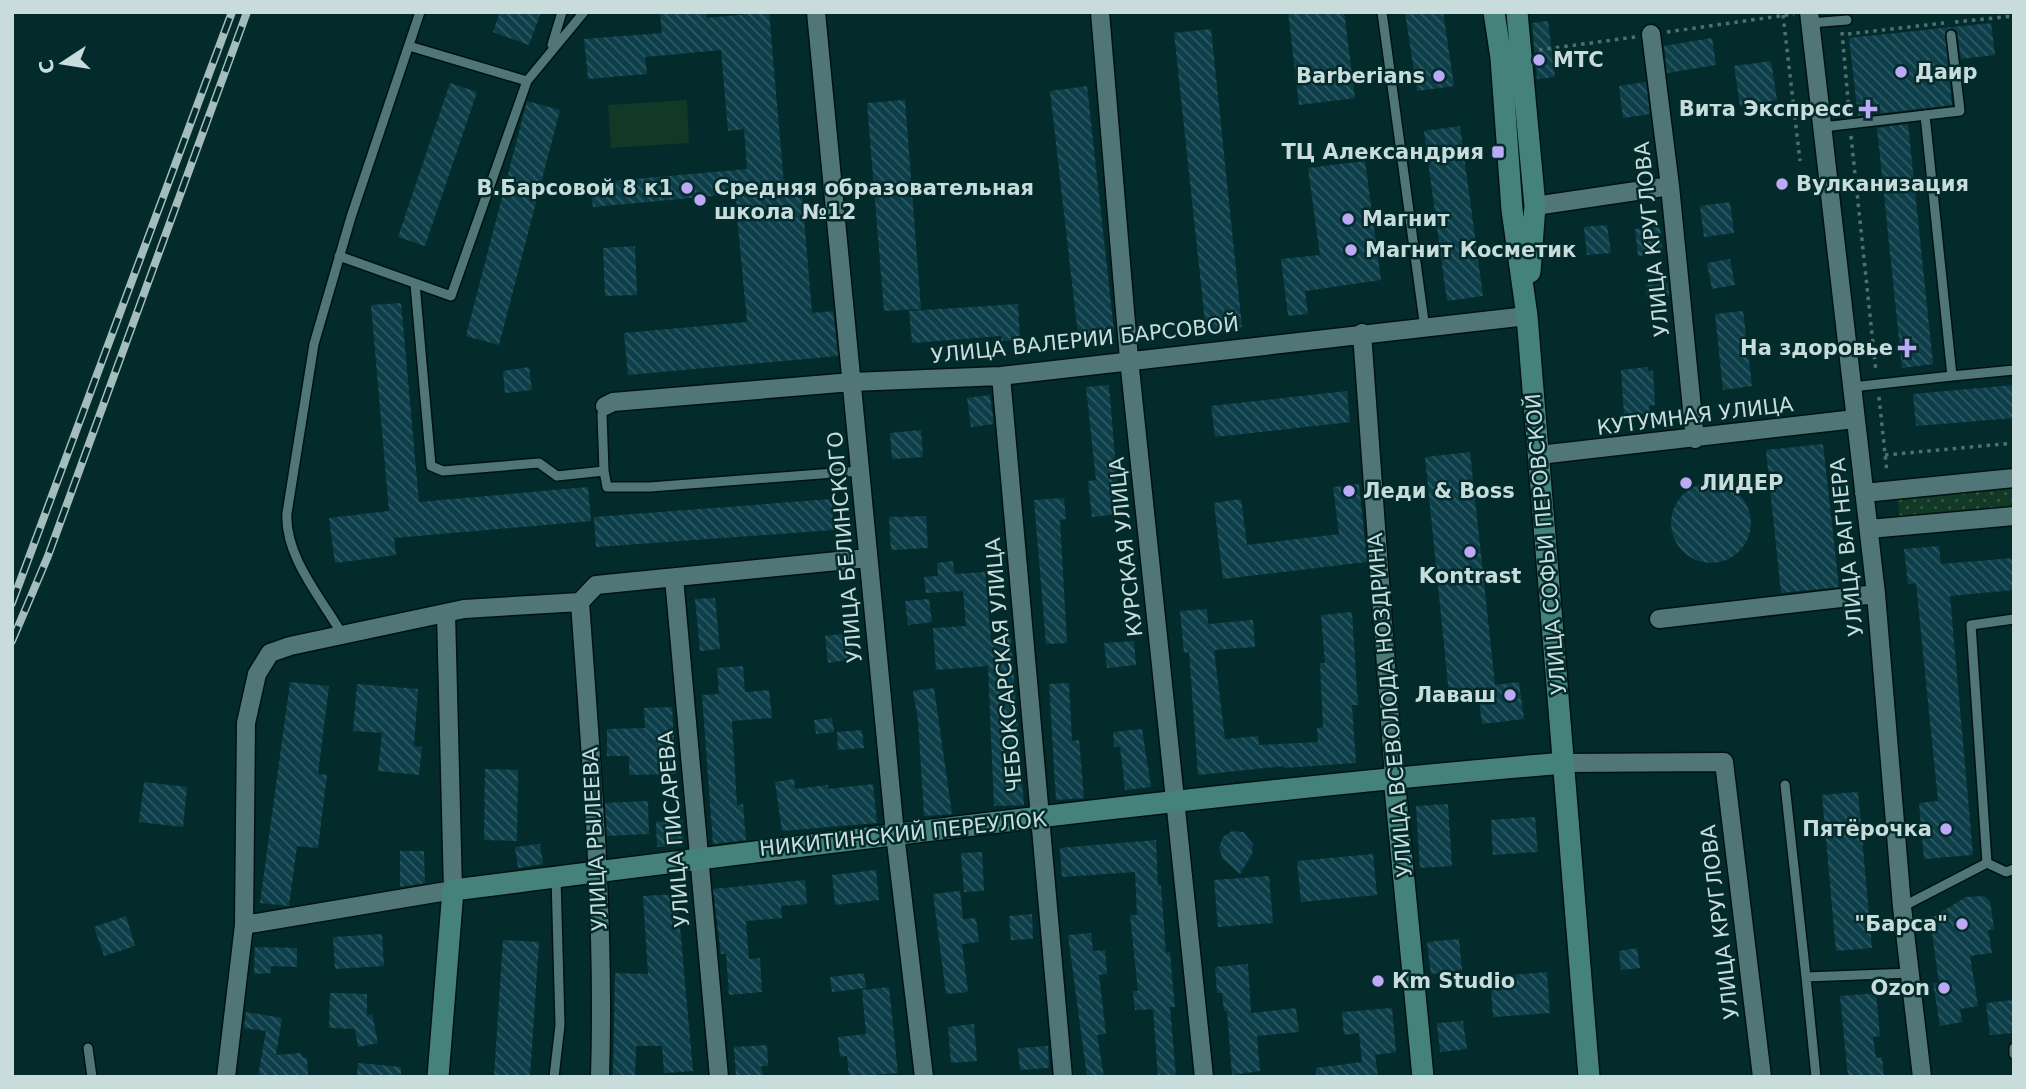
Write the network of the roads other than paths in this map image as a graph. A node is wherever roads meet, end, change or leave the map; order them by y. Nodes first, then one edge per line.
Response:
1 (420, 12) edge
2 (562, 12) edge
3 (584, 12) edge
4 (816, 12) edge
5 (1100, 12) edge
6 (1382, 12) edge
7 (1494, 12) edge
8 (1517, 12) edge
9 (1809, 18) edge
10 (1844, 20) road end
11 (1651, 34) dead end
12 (1951, 35) dead end
13 (408, 46) junction
14 (550, 50) junction
15 (527, 81) junction
16 (1924, 115) junction
17 (1823, 127) junction
18 (1670, 186) junction
19 (1535, 206) junction
20 (339, 256) junction
21 (415, 284) junction
22 (1527, 316) junction
23 (1426, 329) junction
24 (1363, 334) junction
25 (1129, 359) junction
26 (2014, 370) edge
27 (1001, 376) junction
28 (1952, 376) junction
29 (852, 382) junction
30 (1852, 387) junction
31 (605, 405) joint
32 (1855, 419) junction
33 (1695, 439) junction
34 (1539, 455) junction
35 (604, 471) junction
36 (860, 471) junction
37 (2014, 478) edge
38 (1864, 493) junction
39 (2014, 516) edge
40 (1869, 529) junction
41 (868, 558) junction
42 (674, 578) junction
43 (1876, 594) junction
44 (580, 602) junction
45 (446, 612) junction
46 (1659, 619) dead end
47 (2014, 620) edge
48 (342, 634) junction
49 (1564, 763) junction
50 (1394, 777) junction
51 (1784, 785) dead end
52 (1177, 803) junction
53 (1040, 819) junction
54 (895, 834) junction
55 (699, 858) junction
56 (1987, 863) junction
57 (2014, 869) edge
58 (598, 871) junction
59 (556, 877) junction
60 (453, 890) junction
61 (1902, 907) junction
62 (244, 925) junction
63 (1911, 973) junction
64 (1806, 978) junction
65 (88, 1048) dead end
66 (92, 1077) edge
67 (226, 1077) edge
68 (438, 1077) edge
69 (554, 1077) edge
70 (600, 1077) edge
71 (719, 1077) edge
72 (924, 1077) edge
73 (1063, 1077) edge
74 (1204, 1077) edge
75 (1423, 1077) edge
76 (1589, 1077) edge
77 (1762, 1077) edge
78 (1816, 1077) edge
79 (1922, 1077) edge

1 - 13 lane
2 - 14 lane
3 - 14 lane
4 - 29 street, УЛИЦА БЕЛИНСКОГО
5 - 25 street, КУРСКАЯ УЛИЦА
6 - 23 lane
7 - 22 main road, УЛИЦА СОФЬИ ПЕРОВСКОЙ
8 - 19 main road
9 - 10 lane
9 - 17 street, УЛИЦА ВАГНЕРА
11 - 18 street, УЛИЦА КРУГЛОВА
12 - 16 lane
13 - 15 lane
13 - 20 lane
14 - 15 lane
15 - 21 lane
16 - 17 lane
16 - 28 lane
17 - 30 street, УЛИЦА ВАГНЕРА
18 - 19 street
18 - 33 street, УЛИЦА КРУГЛОВА
19 - 22 main road
20 - 21 lane
20 - 48 lane
21 - 35 lane
22 - 23 street, УЛИЦА ВАЛЕРИИ БАРСОВОЙ
22 - 34 main road, УЛИЦА СОФЬИ ПЕРОВСКОЙ
23 - 24 street, УЛИЦА ВАЛЕРИИ БАРСОВОЙ
24 - 25 street, УЛИЦА ВАЛЕРИИ БАРСОВОЙ
24 - 50 street, УЛИЦА ВСЕВОЛОДА НОЗДРИНА
25 - 27 street, УЛИЦА ВАЛЕРИИ БАРСОВОЙ
25 - 52 street, КУРСКАЯ УЛИЦА
26 - 28 lane
27 - 29 street, УЛИЦА ВАЛЕРИИ БАРСОВОЙ
27 - 53 street, ЧЕБОКСАРСКАЯ УЛИЦА
28 - 30 lane
29 - 31 street, УЛИЦА ВАЛЕРИИ БАРСОВОЙ
29 - 36 street, УЛИЦА БЕЛИНСКОГО
30 - 32 street, УЛИЦА ВАГНЕРА
31 - 35 lane
32 - 33 street, КУТУМНАЯ УЛИЦА
32 - 38 street, УЛИЦА ВАГНЕРА
33 - 34 street, КУТУМНАЯ УЛИЦА
34 - 49 main road, УЛИЦА СОФЬИ ПЕРОВСКОЙ
35 - 36 lane
36 - 41 street, УЛИЦА БЕЛИНСКОГО
37 - 38 street
38 - 40 street, УЛИЦА ВАГНЕРА
39 - 40 street
40 - 43 street, УЛИЦА ВАГНЕРА
41 - 42 street
41 - 54 street, УЛИЦА БЕЛИНСКОГО
42 - 44 street
42 - 55 street, УЛИЦА ПИСАРЕВА
43 - 46 street
43 - 61 street, УЛИЦА ВАГНЕРА
44 - 45 street
44 - 58 street, УЛИЦА РЫЛЕЕВА
45 - 48 street
45 - 60 street
47 - 56 lane
48 - 62 street
49 - 50 main road, НИКИТИНСКИЙ ПЕРЕУЛОК
49 - 76 main road, УЛИЦА СОФЬИ ПЕРОВСКОЙ
49 - 77 street, УЛИЦА КРУГЛОВА
50 - 52 main road, НИКИТИНСКИЙ ПЕРЕУЛОК
50 - 75 main road, УЛИЦА ВСЕВОЛОДА НОЗДРИНА
51 - 64 lane
52 - 53 main road, НИКИТИНСКИЙ ПЕРЕУЛОК
52 - 74 street, КУРСКАЯ УЛИЦА
53 - 54 main road, НИКИТИНСКИЙ ПЕРЕУЛОК
53 - 73 street, ЧЕБОКСАРСКАЯ УЛИЦА
54 - 55 main road, НИКИТИНСКИЙ ПЕРЕУЛОК
54 - 72 street, УЛИЦА БЕЛИНСКОГО
55 - 58 main road, НИКИТИНСКИЙ ПЕРЕУЛОК
55 - 71 street, УЛИЦА ПИСАРЕВА
56 - 57 lane
56 - 61 lane
58 - 59 main road, НИКИТИНСКИЙ ПЕРЕУЛОК
58 - 70 street, УЛИЦА РЫЛЕЕВА
59 - 60 main road, НИКИТИНСКИЙ ПЕРЕУЛОК
59 - 69 lane
60 - 62 street, НИКИТИНСКИЙ ПЕРЕУЛОК
60 - 68 main road
61 - 63 street, УЛИЦА ВАГНЕРА
62 - 67 street
63 - 64 lane
63 - 79 street, УЛИЦА ВАГНЕРА
64 - 78 lane
65 - 66 lane

